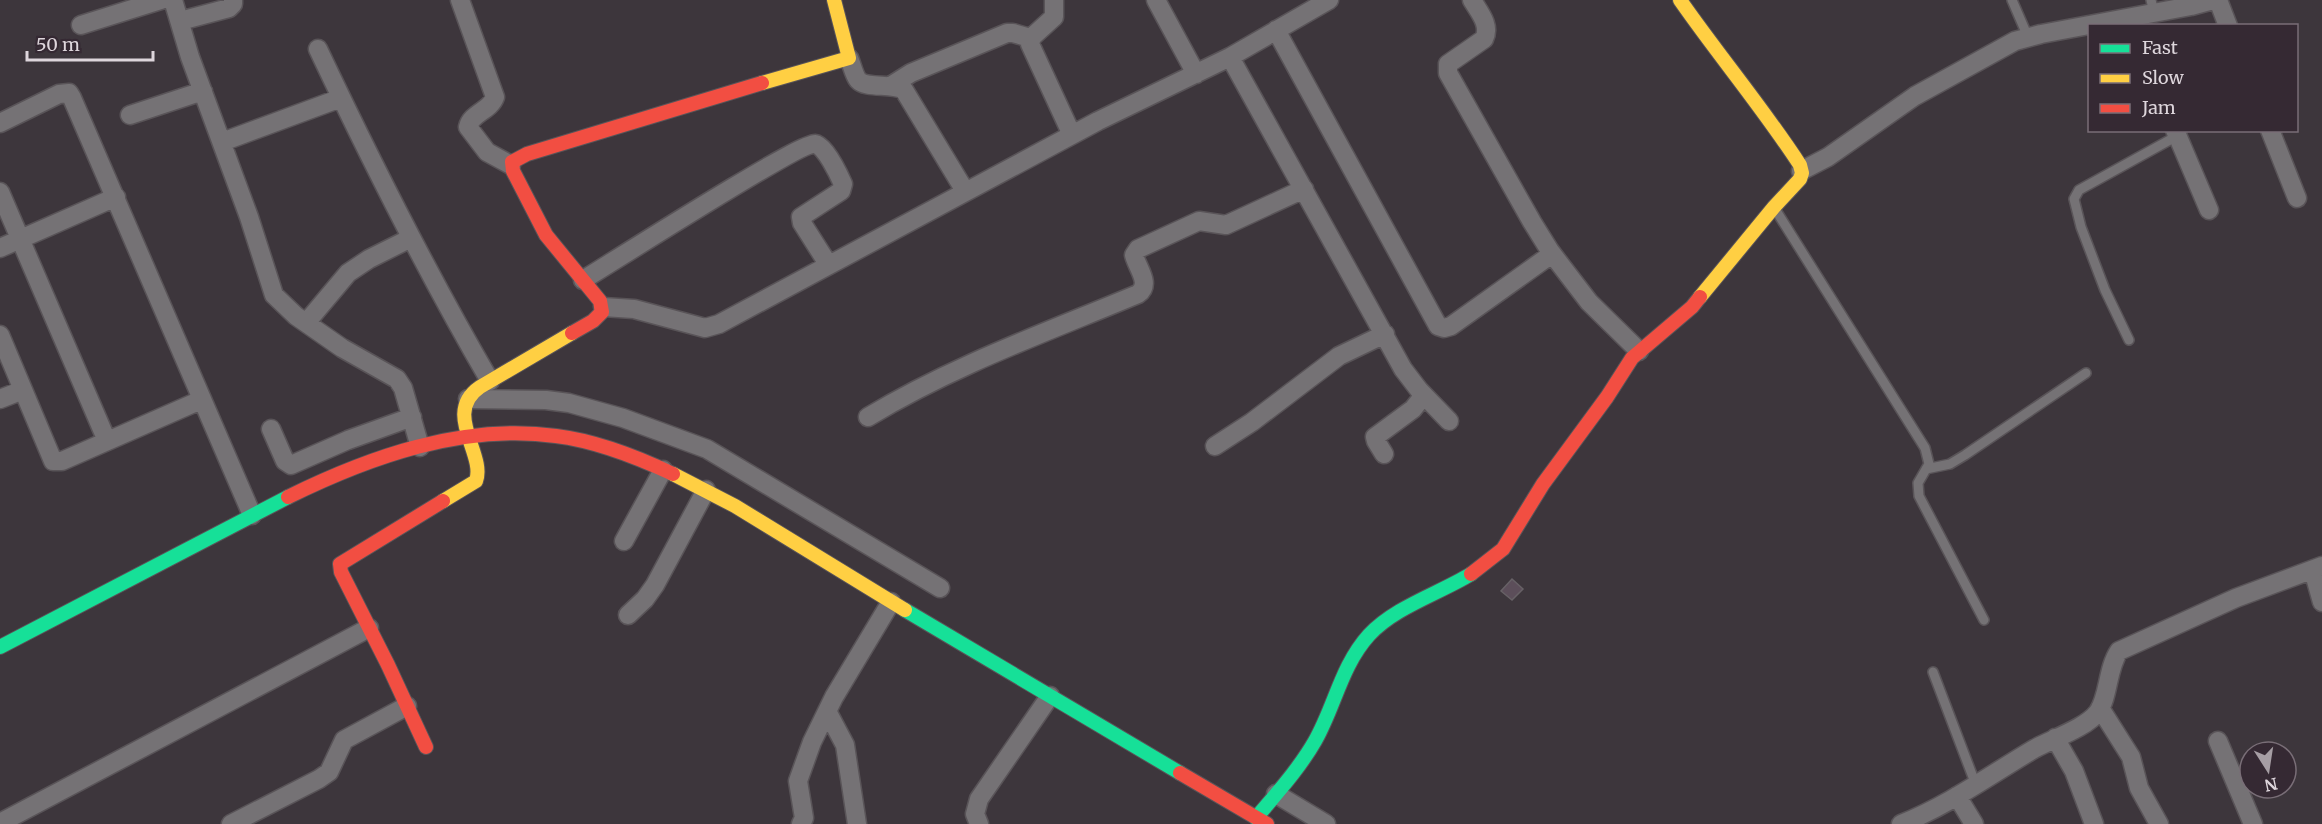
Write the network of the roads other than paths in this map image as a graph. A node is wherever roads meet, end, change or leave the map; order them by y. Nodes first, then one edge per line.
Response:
1 (161, 0) edge
2 (174, 0) edge
3 (233, 0) edge
4 (460, 0) edge
5 (834, 0) edge
6 (1054, 0) edge
7 (1156, 0) edge
8 (1472, 0) edge
9 (1680, 0) edge
10 (2012, 0) edge
11 (2213, 0) edge
12 (2218, 0) edge
13 (1319, 2) edge
14 (2152, 6) edge
15 (180, 21) junction
16 (2128, 21) edge
17 (2109, 24) edge
18 (2227, 24) edge
19 (81, 25) dead end
20 (2088, 27) edge
21 (1276, 30) junction
22 (2028, 37) junction
23 (1030, 38) junction
24 (318, 49) dead end
25 (1230, 57) junction
26 (849, 58) junction
27 (1196, 74) junction
28 (892, 85) junction
29 (203, 91) junction
30 (341, 98) junction
31 (130, 115) dead end
32 (0, 123) edge
33 (2271, 132) edge
34 (2176, 133) edge
35 (1072, 135) junction
36 (222, 142) junction
37 (511, 165) junction
38 (1802, 171) junction
39 (1304, 189) junction
40 (965, 191) junction
41 (0, 192) edge
42 (116, 197) junction
43 (2296, 198) dead end
44 (1774, 207) junction
45 (2209, 210) dead end
46 (411, 238) junction
47 (20, 239) junction
48 (0, 248) edge
49 (1552, 254) junction
50 (828, 264) junction
51 (583, 280) junction
52 (603, 307) junction
53 (306, 322) junction
54 (1385, 334) junction
55 (0, 335) edge
56 (2129, 340) dead end
57 (1639, 351) junction
58 (2086, 373) dead end
59 (490, 381) junction
60 (22, 390) junction
61 (1424, 395) junction
62 (0, 399) edge
63 (201, 400) junction
64 (868, 417) dead end
65 (467, 421) junction
66 (1449, 421) dead end
67 (271, 429) dead end
68 (416, 432) junction
69 (107, 441) junction
70 (1215, 446) dead end
71 (1384, 454) dead end
72 (1926, 469) junction
73 (663, 470) junction
74 (706, 490) junction
75 (248, 507) junction
76 (624, 541) dead end
77 (2317, 568) edge
78 (939, 588) dead end
79 (891, 602) junction
80 (2322, 602) edge
81 (628, 615) dead end
82 (1984, 620) dead end
83 (369, 628) junction
84 (0, 647) edge
85 (1933, 672) dead end
86 (1050, 696) junction
87 (407, 706) junction
88 (2100, 708) junction
89 (827, 711) junction
90 (2055, 738) junction
91 (2218, 741) dead end
92 (426, 747) dead end
93 (1976, 785) junction
94 (1276, 794) junction
95 (1958, 796) junction
96 (257, 818) edge
97 (1253, 820) edge
98 (1910, 822) edge
99 (0, 824) edge
100 (231, 824) edge
101 (801, 824) edge
102 (857, 824) edge
103 (979, 824) edge
104 (1326, 824) edge
105 (1974, 824) edge
106 (2094, 824) edge
107 (2159, 824) edge
108 (2253, 824) edge

1 - 19 street
2 - 15 street
3 - 15 street
4 - 37 street
5 - 26 street
6 - 23 street
7 - 27 street
8 - 49 street
9 - 38 street
10 - 22 lane
11 - 14 street
12 - 18 street
13 - 21 street
14 - 16 street
15 - 29 street
16 - 17 street
20 - 22 street
21 - 25 street
21 - 49 street
22 - 38 street
23 - 28 street
23 - 35 street
24 - 30 street
25 - 27 street
25 - 39 street
26 - 28 street
26 - 37 street
27 - 35 street
28 - 40 street
29 - 31 street
29 - 36 street
30 - 36 street
30 - 46 street
32 - 42 street
33 - 43 street
34 - 45 street
34 - 56 lane
35 - 40 street
36 - 53 street
37 - 51 street
38 - 44 street
39 - 54 street
39 - 64 street
40 - 50 street
41 - 47 street
42 - 47 street
42 - 63 street
44 - 57 street
44 - 72 lane
46 - 53 street
46 - 59 street
47 - 48 street
47 - 69 street
49 - 57 street
50 - 51 street
50 - 52 street
51 - 52 street
52 - 59 street
53 - 68 street
54 - 61 street
54 - 70 street
55 - 60 street
57 - 94 street
58 - 72 lane
59 - 65 street
60 - 62 street
60 - 69 street
61 - 66 street
61 - 71 street
63 - 69 street
63 - 75 street
65 - 68 street
65 - 73 street
65 - 78 street
65 - 83 street
67 - 68 street
68 - 75 street
72 - 82 lane
73 - 74 street
73 - 76 street
74 - 79 street
74 - 81 street
75 - 84 street
77 - 80 street
77 - 88 street
79 - 86 street
79 - 89 street
83 - 87 street
83 - 99 street
85 - 93 lane
86 - 97 street
86 - 103 street
87 - 92 street
87 - 96 street
88 - 90 street
88 - 107 street
89 - 101 street
89 - 102 street
90 - 93 street
90 - 106 street
91 - 108 street
93 - 95 street
94 - 97 street
94 - 104 street
95 - 98 street
95 - 105 street
96 - 100 street

